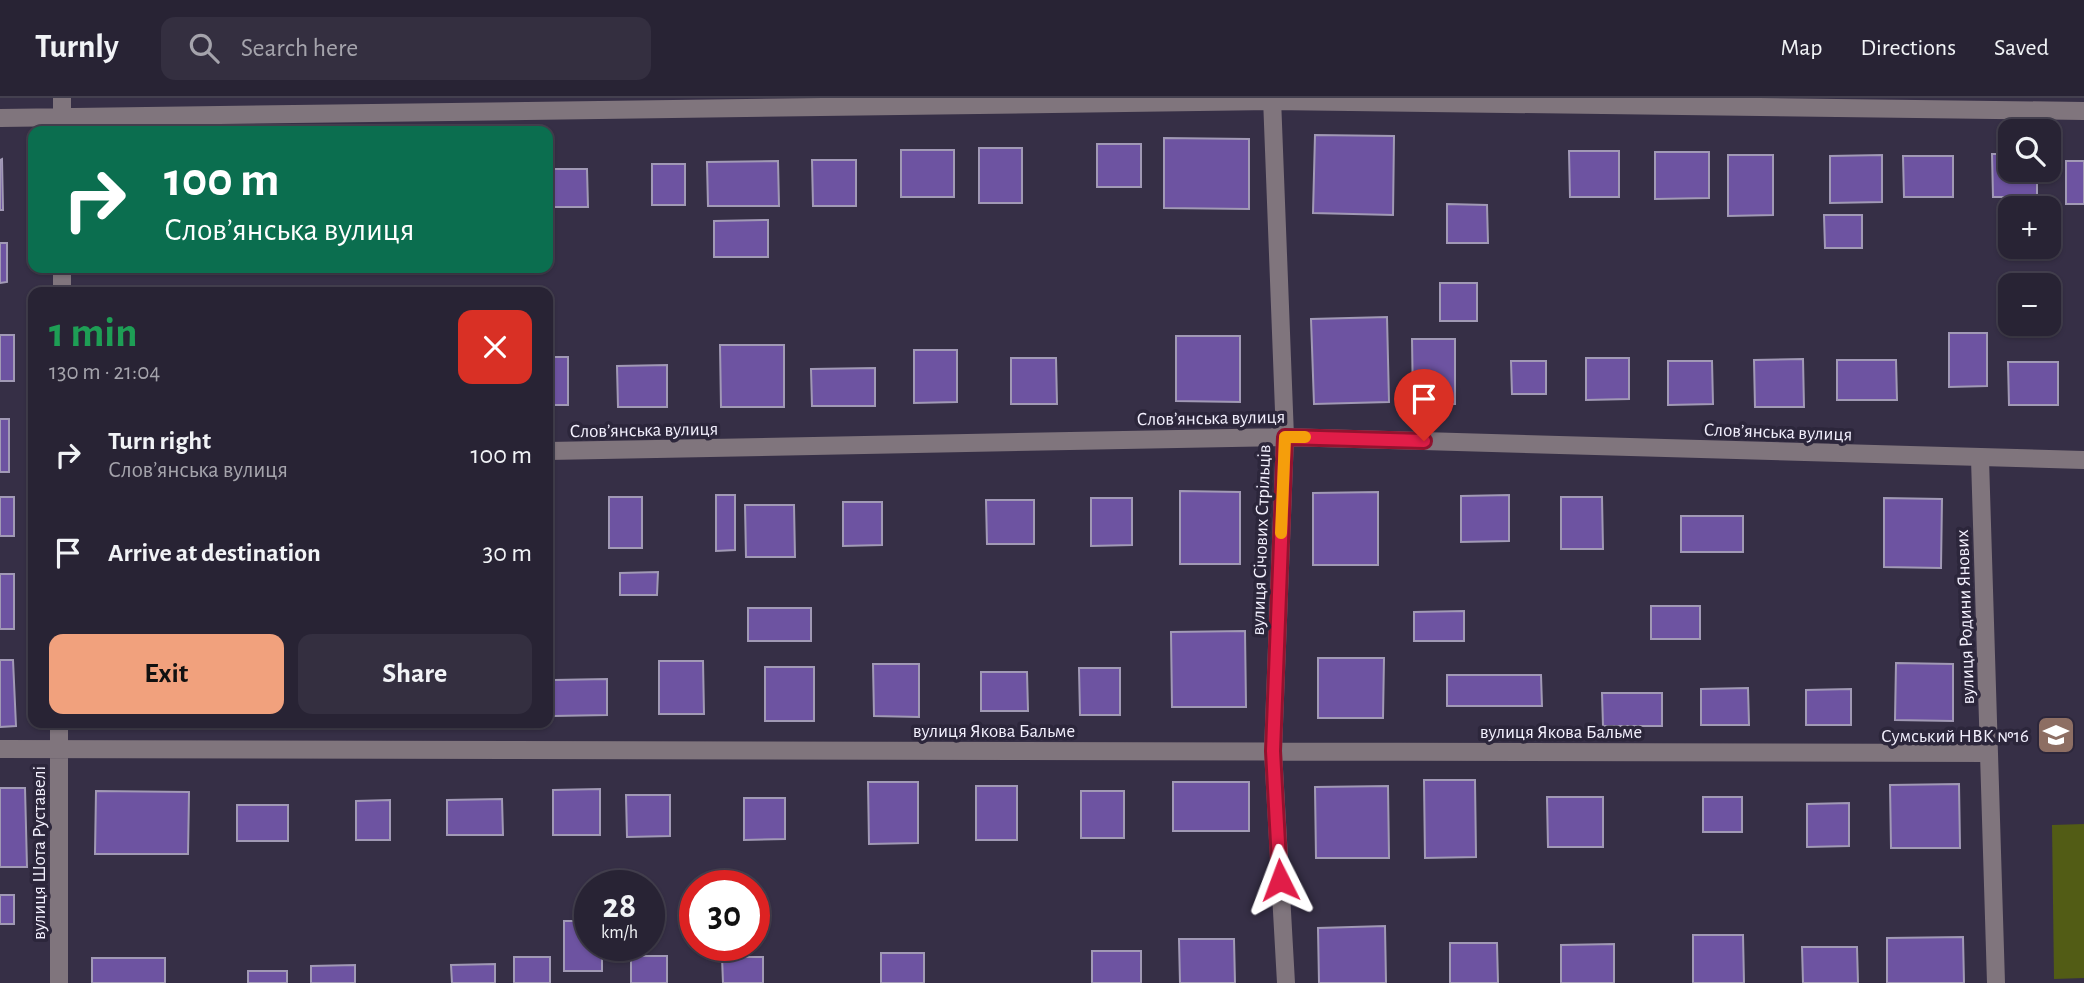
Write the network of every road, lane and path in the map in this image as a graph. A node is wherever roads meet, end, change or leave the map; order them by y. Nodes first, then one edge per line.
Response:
1 (62, 98) edge
2 (1272, 99) edge
3 (2084, 111) edge
4 (0, 118) edge
5 (62, 125) edge
6 (1285, 437) junction
7 (553, 452) edge
8 (1980, 459) junction
9 (2084, 460) edge
10 (59, 728) edge
11 (0, 749) edge
12 (59, 749) junction
13 (1273, 751) junction
14 (1989, 753) junction
15 (59, 983) edge
16 (1286, 983) edge
17 (1996, 983) edge

1 - 5 street
2 - 3 street
2 - 5 street
2 - 6 street, вулиця Січових Стрільців
4 - 5 street
6 - 7 street, Словʼянська вулиця
6 - 8 street, Словʼянська вулиця
6 - 13 street, вулиця Січових Стрільців
8 - 9 street, Словʼянська вулиця
8 - 14 street, вулиця Родини Янових
10 - 12 street, вулиця Шота Руставелі
11 - 12 street, вулиця Якова Бальме
12 - 13 street, вулиця Якова Бальме
12 - 15 street, вулиця Шота Руставелі
13 - 14 street, вулиця Якова Бальме
13 - 16 street, вулиця Січових Стрільців
14 - 17 street, вулиця Родини Янових

